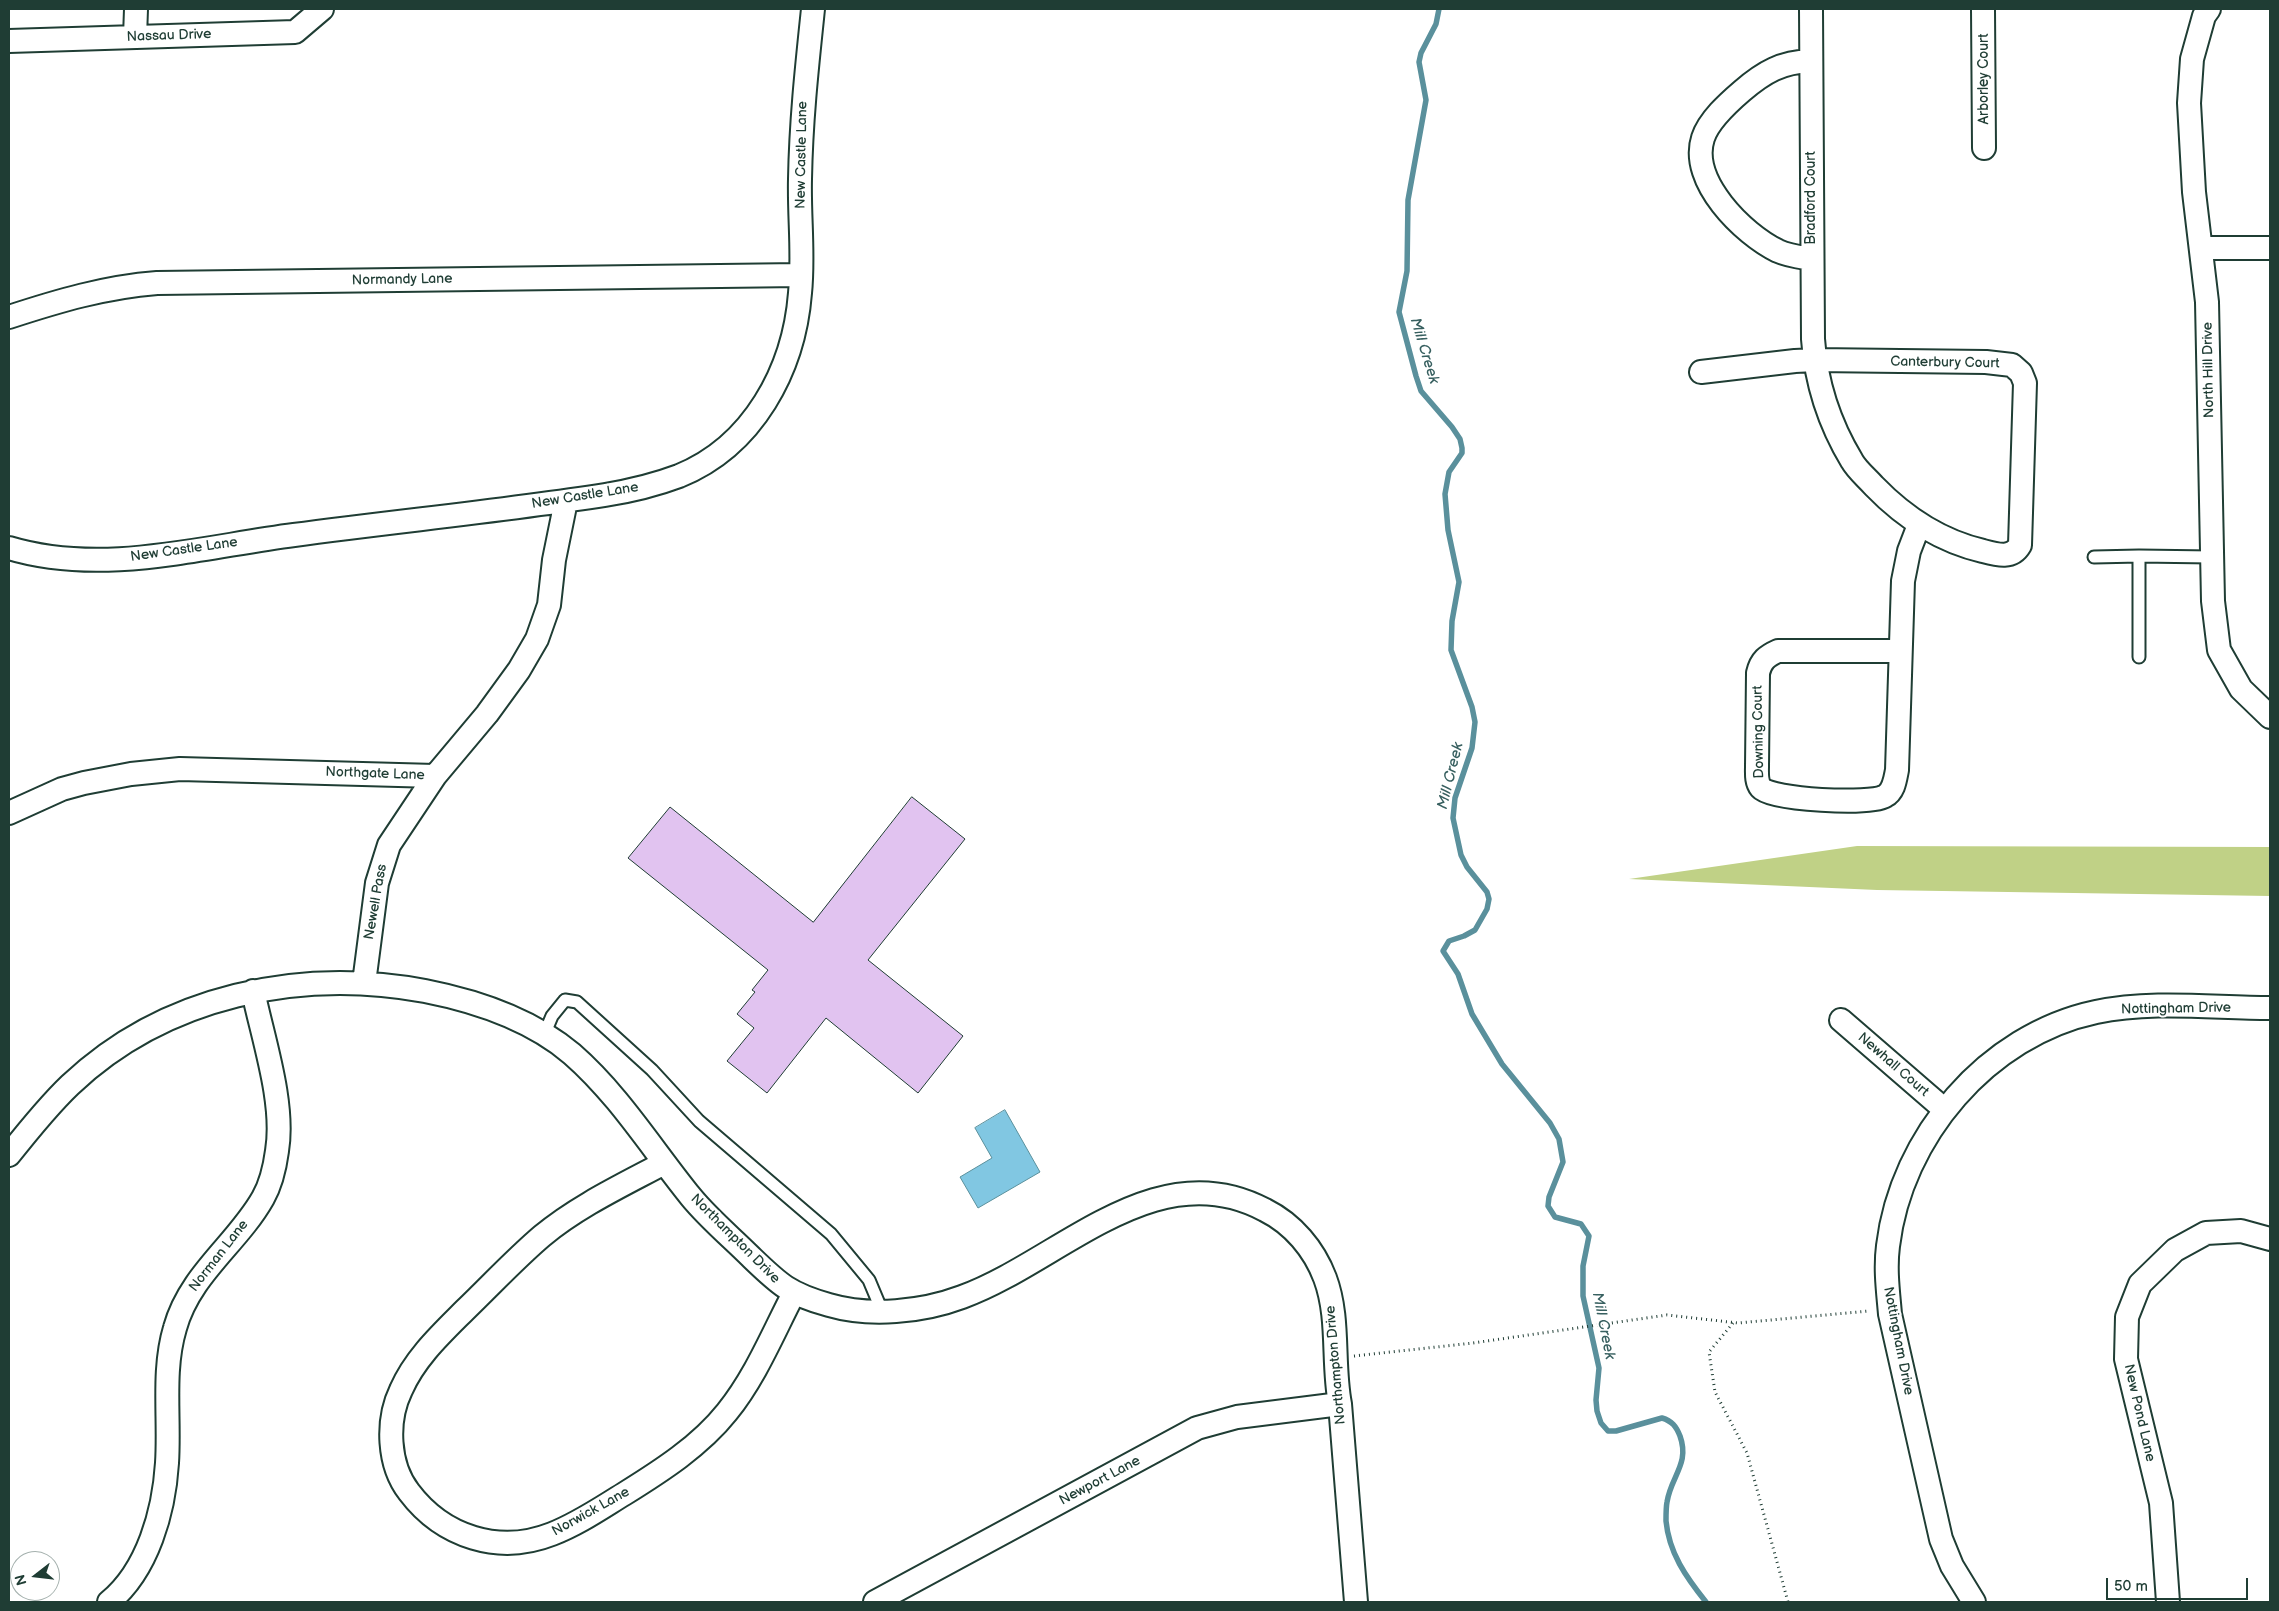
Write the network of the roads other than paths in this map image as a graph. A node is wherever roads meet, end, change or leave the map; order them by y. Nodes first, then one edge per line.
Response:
1 (136, 9) edge
2 (322, 9) edge
3 (813, 9) edge
4 (1811, 9) edge
5 (1983, 9) edge
6 (2209, 9) edge
7 (135, 37) junction
8 (9, 41) edge
9 (1810, 60) junction
10 (1984, 148) dead end
11 (2201, 248) junction
12 (2270, 248) edge
13 (1812, 259) junction
14 (800, 275) junction
15 (9, 317) edge
16 (1815, 360) junction
17 (1702, 372) dead end
18 (566, 501) junction
19 (1919, 525) junction
20 (9, 548) edge
21 (2139, 556) junction
22 (2094, 557) dead end
23 (2212, 557) junction
24 (1899, 651) junction
25 (2139, 657) dead end
26 (2270, 717) edge
27 (435, 776) junction
28 (9, 813) edge
29 (364, 983) junction
30 (253, 991) junction
31 (2270, 1008) edge
32 (1841, 1020) dead end
33 (544, 1036) junction
34 (1945, 1110) junction
35 (9, 1155) edge
36 (664, 1163) junction
37 (2270, 1239) edge
38 (794, 1293) junction
39 (882, 1311) junction
40 (1340, 1404) junction
41 (109, 1602) edge
42 (875, 1602) edge
43 (1356, 1602) edge
44 (1974, 1602) edge
45 (2168, 1602) edge

1 - 7 street
2 - 7 street, Nassau Drive
3 - 14 street, New Castle Lane
4 - 9 street
5 - 10 street, Arborley Court
6 - 11 street, North Hill Drive
7 - 8 street, Nassau Drive
9 - 13 street, Bradford Court
9 - 13 street, Bradford Court
11 - 12 street
11 - 23 street, North Hill Drive
13 - 16 street
14 - 15 street, Normandy Lane
14 - 18 street, New Castle Lane
16 - 17 street, Canterbury Court
16 - 19 street
16 - 19 street, Canterbury Court
18 - 20 street, New Castle Lane
18 - 27 street, Northgate Lane
19 - 24 street, Downing Court
21 - 22 lane
21 - 23 lane
21 - 25 lane
23 - 26 street, North Hill Drive
24 - 24 street, Downing Court
27 - 28 street, Northgate Lane
27 - 29 street, Newell Pass
29 - 30 street, Northampton Drive
29 - 33 street, Northampton Drive
30 - 35 street, Northampton Drive
30 - 41 street, Norman Lane
31 - 34 street, Nottingham Drive
32 - 34 street, Newhall Court
33 - 36 street, Northampton Drive
33 - 39 lane
34 - 44 street, Nottingham Drive
36 - 38 street, Northampton Drive
36 - 38 street, Norwick Lane
37 - 45 street, New Pond Lane
38 - 39 street, Northampton Drive
39 - 40 street, Northampton Drive
40 - 42 street, Newport Lane
40 - 43 street, Northampton Drive

